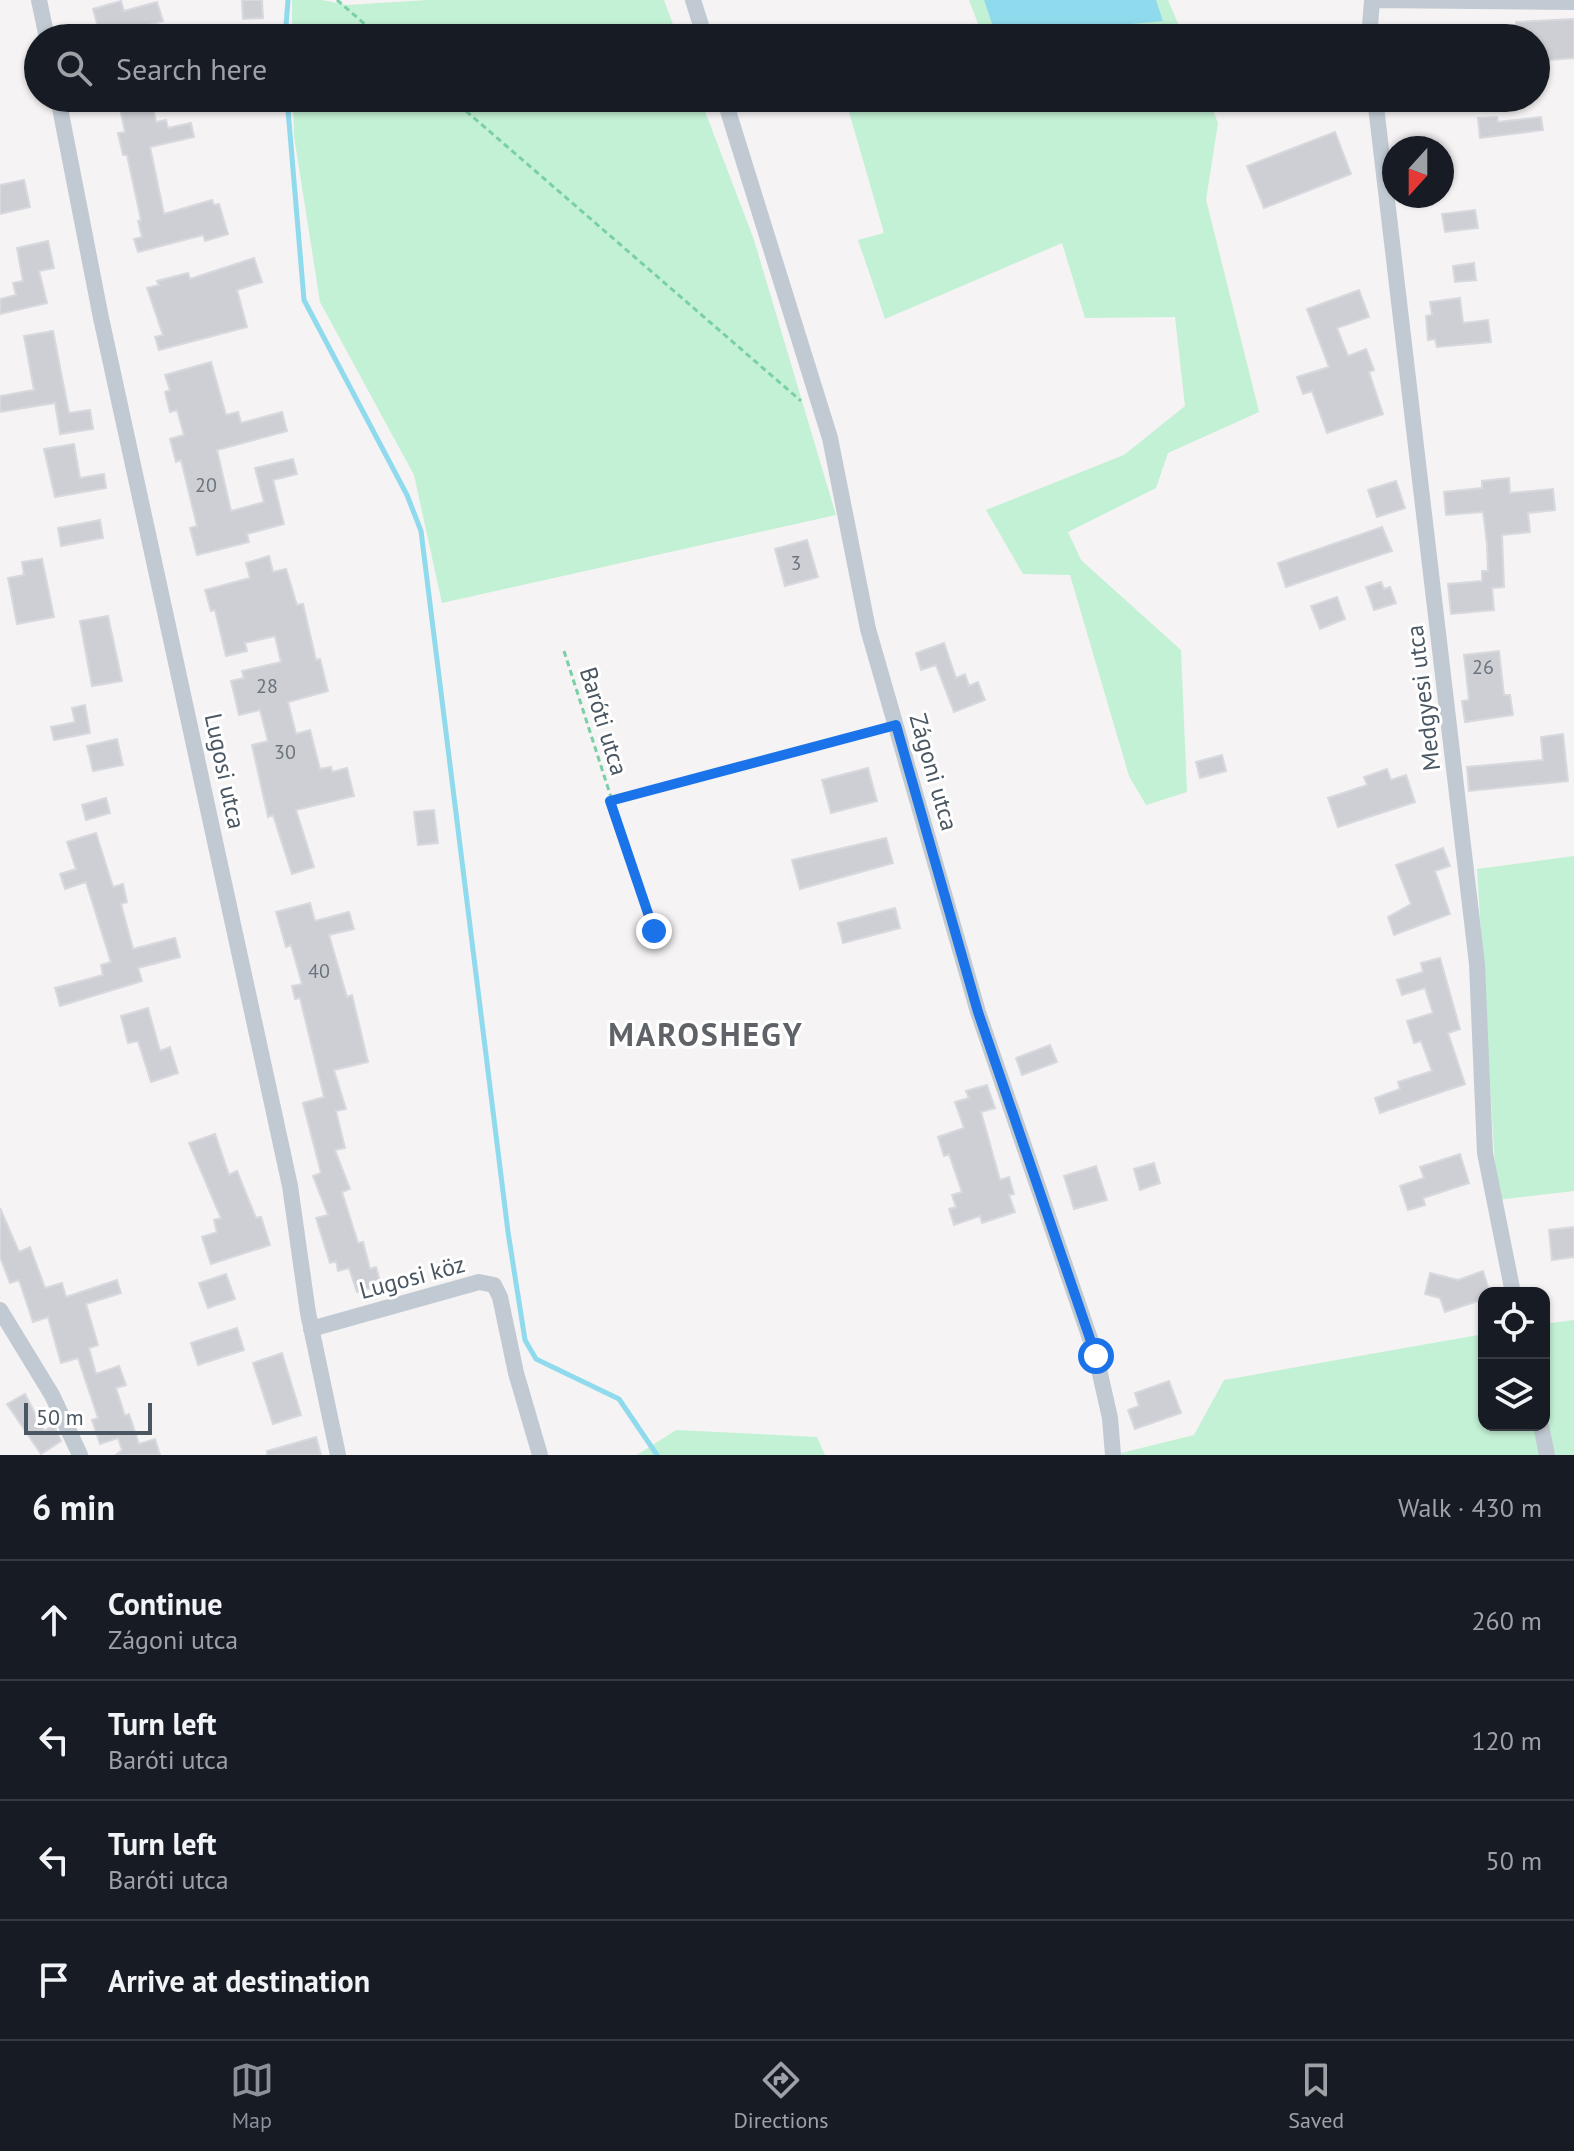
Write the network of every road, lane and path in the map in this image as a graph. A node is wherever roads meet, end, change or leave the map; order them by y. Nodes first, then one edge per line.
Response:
1 (39, 0) edge
2 (337, 0) edge
3 (693, 0) edge
4 (1372, 0) edge
5 (1574, 2) edge
6 (44, 24) edge
7 (365, 24) edge
8 (701, 24) edge
9 (1370, 24) edge
10 (61, 112) edge
11 (467, 112) edge
12 (728, 112) edge
13 (1377, 112) edge
14 (801, 401) dead end
15 (564, 651) dead end
16 (896, 725) junction
17 (610, 801) junction
18 (654, 931) dead end
19 (1512, 1287) edge
20 (0, 1310) edge
21 (311, 1329) junction
22 (1542, 1431) edge
23 (80, 1455) edge
24 (338, 1455) edge
25 (540, 1455) edge
26 (1113, 1455) edge
27 (1547, 1455) edge

1 - 6 street
2 - 7 path
3 - 8 street
4 - 5 street
4 - 9 street
10 - 21 street, Lugosi utca
11 - 14 path
12 - 16 street, Zágoni utca
13 - 19 street, Medgyesi utca
15 - 17 path, Baróti utca
16 - 17 path, Baróti utca
16 - 26 street, Zágoni utca
17 - 18 path, Baróti utca
20 - 23 street
21 - 24 street, Lugosi utca
21 - 25 street, Lugosi köz
22 - 27 street

